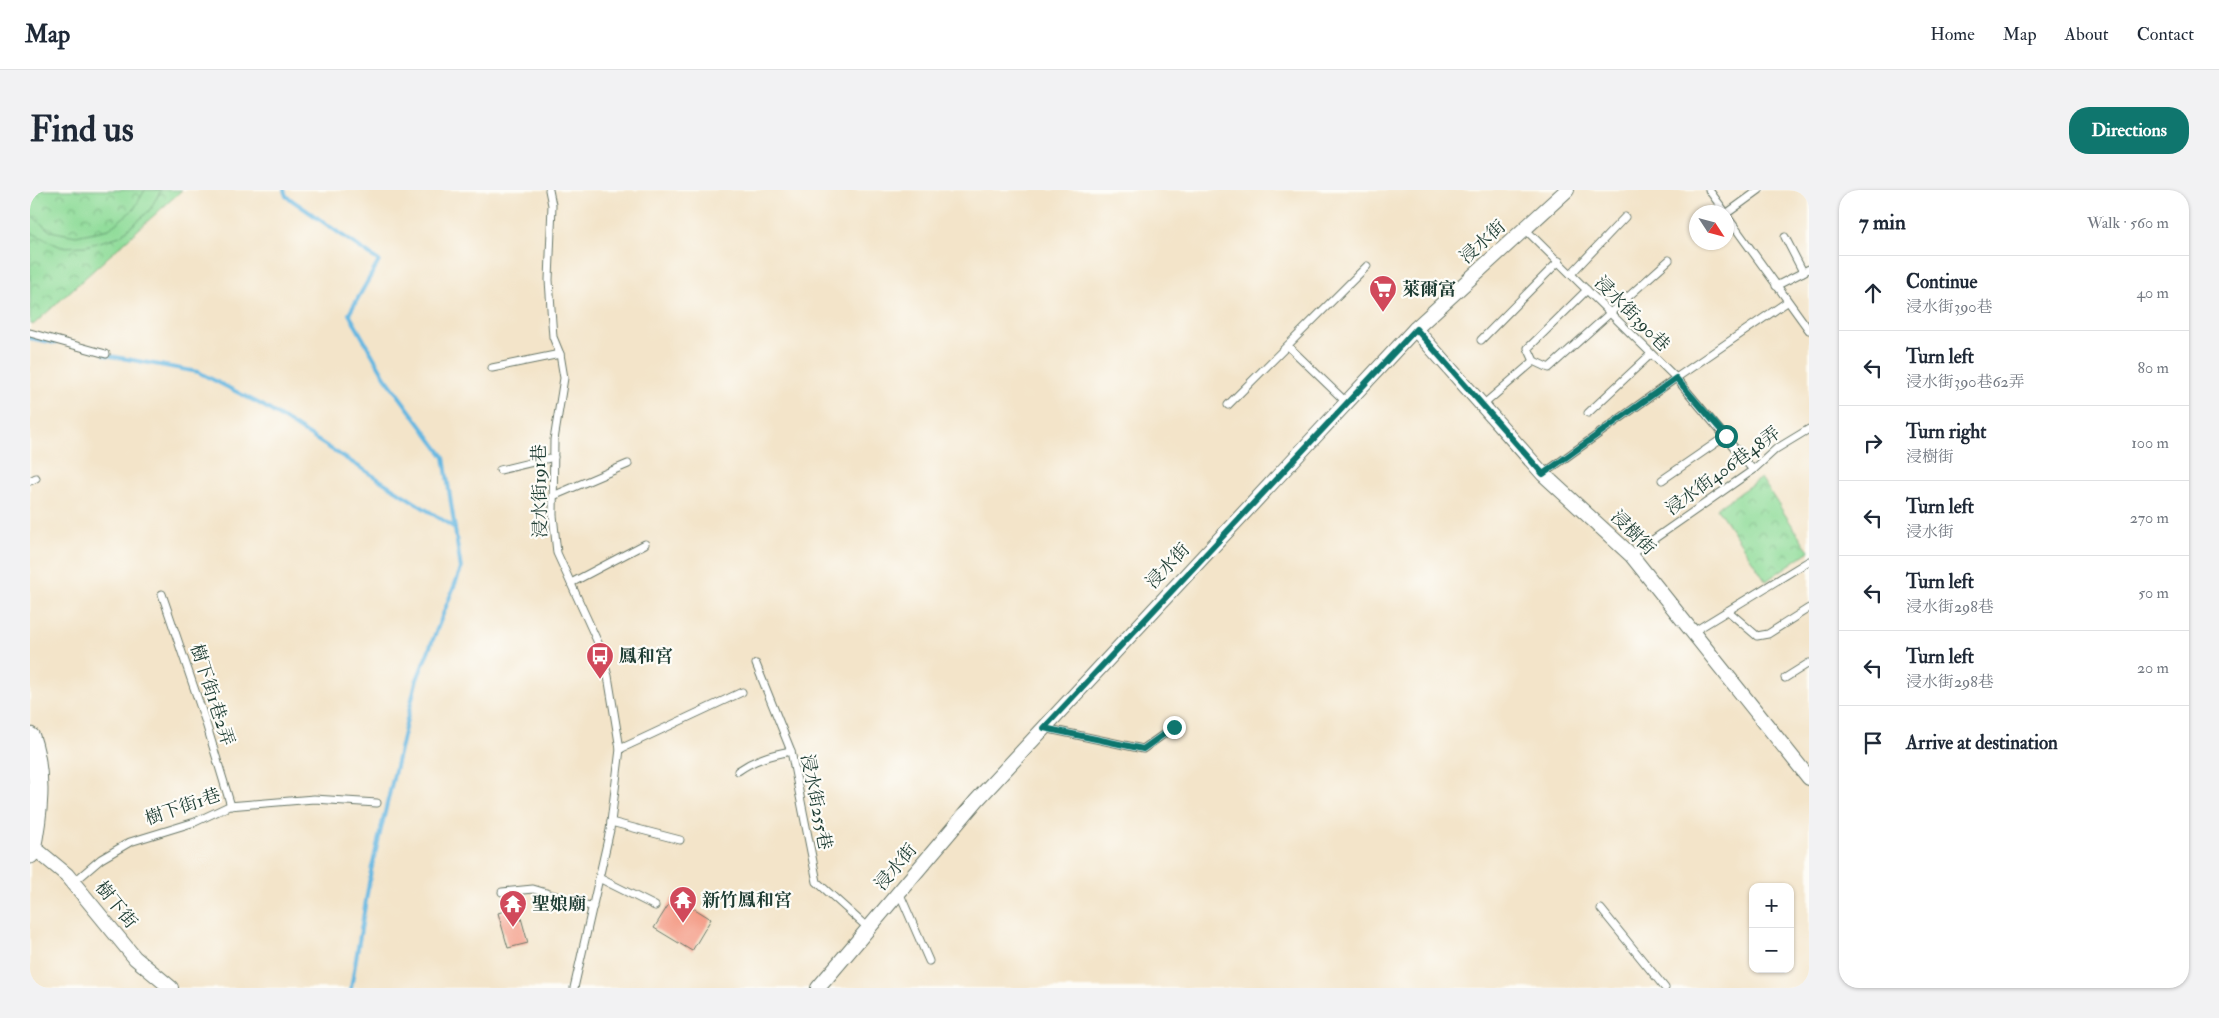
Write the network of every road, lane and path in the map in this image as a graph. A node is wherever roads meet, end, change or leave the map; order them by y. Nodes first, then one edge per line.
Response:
1 (549, 190) edge
2 (1568, 190) edge
3 (1709, 190) edge
4 (1759, 190) edge
5 (1720, 205) edge
6 (1734, 208) edge
7 (1625, 217) dead end
8 (1734, 226) edge
9 (1525, 229) junction
10 (1785, 237) dead end
11 (1669, 260) dead end
12 (1559, 261) junction
13 (1367, 266) dead end
14 (1806, 271) edge
15 (1572, 274) junction
16 (1776, 286) junction
17 (1587, 290) junction
18 (1787, 302) junction
19 (1610, 312) junction
20 (1416, 329) junction
21 (1809, 330) edge
22 (30, 333) edge
23 (1481, 340) dead end
24 (1289, 346) junction
25 (106, 354) dead end
26 (560, 354) junction
27 (1651, 354) junction
28 (1534, 361) junction
29 (492, 368) dead end
30 (1676, 378) junction
31 (1347, 403) junction
32 (1228, 405) dead end
33 (1483, 405) junction
34 (1588, 413) dead end
35 (1809, 429) edge
36 (1726, 436) junction
37 (554, 457) junction
38 (628, 464) dead end
39 (500, 470) dead end
40 (1753, 470) junction
41 (1543, 474) junction
42 (1662, 480) dead end
43 (553, 496) junction
44 (644, 544) dead end
45 (1631, 555) junction
46 (1809, 561) edge
47 (571, 583) junction
48 (162, 594) dead end
49 (1809, 608) edge
50 (1728, 611) junction
51 (1693, 632) junction
52 (1809, 663) edge
53 (756, 664) dead end
54 (1785, 678) dead end
55 (742, 692) dead end
56 (1174, 727) dead end
57 (1044, 728) junction
58 (30, 737) edge
59 (620, 749) junction
60 (792, 751) junction
61 (738, 771) dead end
62 (1809, 778) edge
63 (377, 803) dead end
64 (231, 806) junction
65 (611, 822) junction
66 (680, 840) dead end
67 (31, 850) edge
68 (599, 878) junction
69 (73, 883) junction
70 (502, 892) dead end
71 (899, 892) junction
72 (593, 906) junction
73 (655, 906) dead end
74 (1600, 909) dead end
75 (868, 928) junction
76 (929, 961) dead end
77 (171, 988) edge
78 (574, 988) edge
79 (818, 988) edge
80 (1664, 988) edge

1 - 26 lane, 浸水街191巷
2 - 9 street, 浸水街
3 - 5 lane
4 - 6 lane
7 - 15 lane
8 - 16 lane
9 - 12 lane, 浸水街390巷
9 - 20 street, 浸水街
10 - 14 lane
11 - 19 lane
12 - 15 lane, 浸水街390巷
12 - 23 lane
13 - 24 lane
14 - 16 lane
15 - 17 lane, 浸水街390巷
16 - 18 lane
17 - 19 lane, 浸水街390巷
17 - 28 lane
18 - 21 lane
18 - 30 lane
19 - 27 lane, 浸水街390巷
19 - 28 lane
20 - 31 street, 浸水街
20 - 33 street, 浸樹街
22 - 25 lane
24 - 31 lane
24 - 32 lane
26 - 29 lane
26 - 37 lane, 浸水街191巷
27 - 30 lane, 浸水街390巷
27 - 34 lane
28 - 33 lane
30 - 36 lane, 浸水街390巷
30 - 41 lane
31 - 57 street, 浸水街
33 - 41 street, 浸樹街
35 - 40 lane, 浸水街406巷48弄
36 - 40 lane, 浸水街390巷
36 - 42 lane
37 - 39 lane
37 - 43 lane, 浸水街191巷
38 - 43 lane
40 - 45 lane, 浸水街406巷48弄
41 - 45 street, 浸樹街
43 - 47 lane, 浸水街191巷
44 - 47 lane
45 - 51 street, 浸樹街
46 - 50 lane
47 - 59 lane, 浸水街191巷
48 - 64 lane, 樹下街1巷2弄
49 - 50 lane
50 - 51 lane
51 - 62 street, 浸樹街
52 - 54 lane
53 - 60 lane, 浸水街255巷
55 - 59 lane
56 - 57 lane
57 - 71 street, 浸水街
58 - 67 street
59 - 65 lane, 浸水街191巷
60 - 61 lane
60 - 75 lane, 浸水街255巷
63 - 64 lane, 樹下街1巷
64 - 69 lane, 樹下街1巷
65 - 66 lane
65 - 68 lane, 浸水街191巷
67 - 69 street, 樹下街
68 - 72 lane, 浸水街191巷
68 - 73 lane
69 - 77 street, 樹下街
70 - 72 lane
71 - 75 street, 浸水街
71 - 76 lane
72 - 78 lane, 浸水街191巷
74 - 80 lane
75 - 79 street, 浸水街

